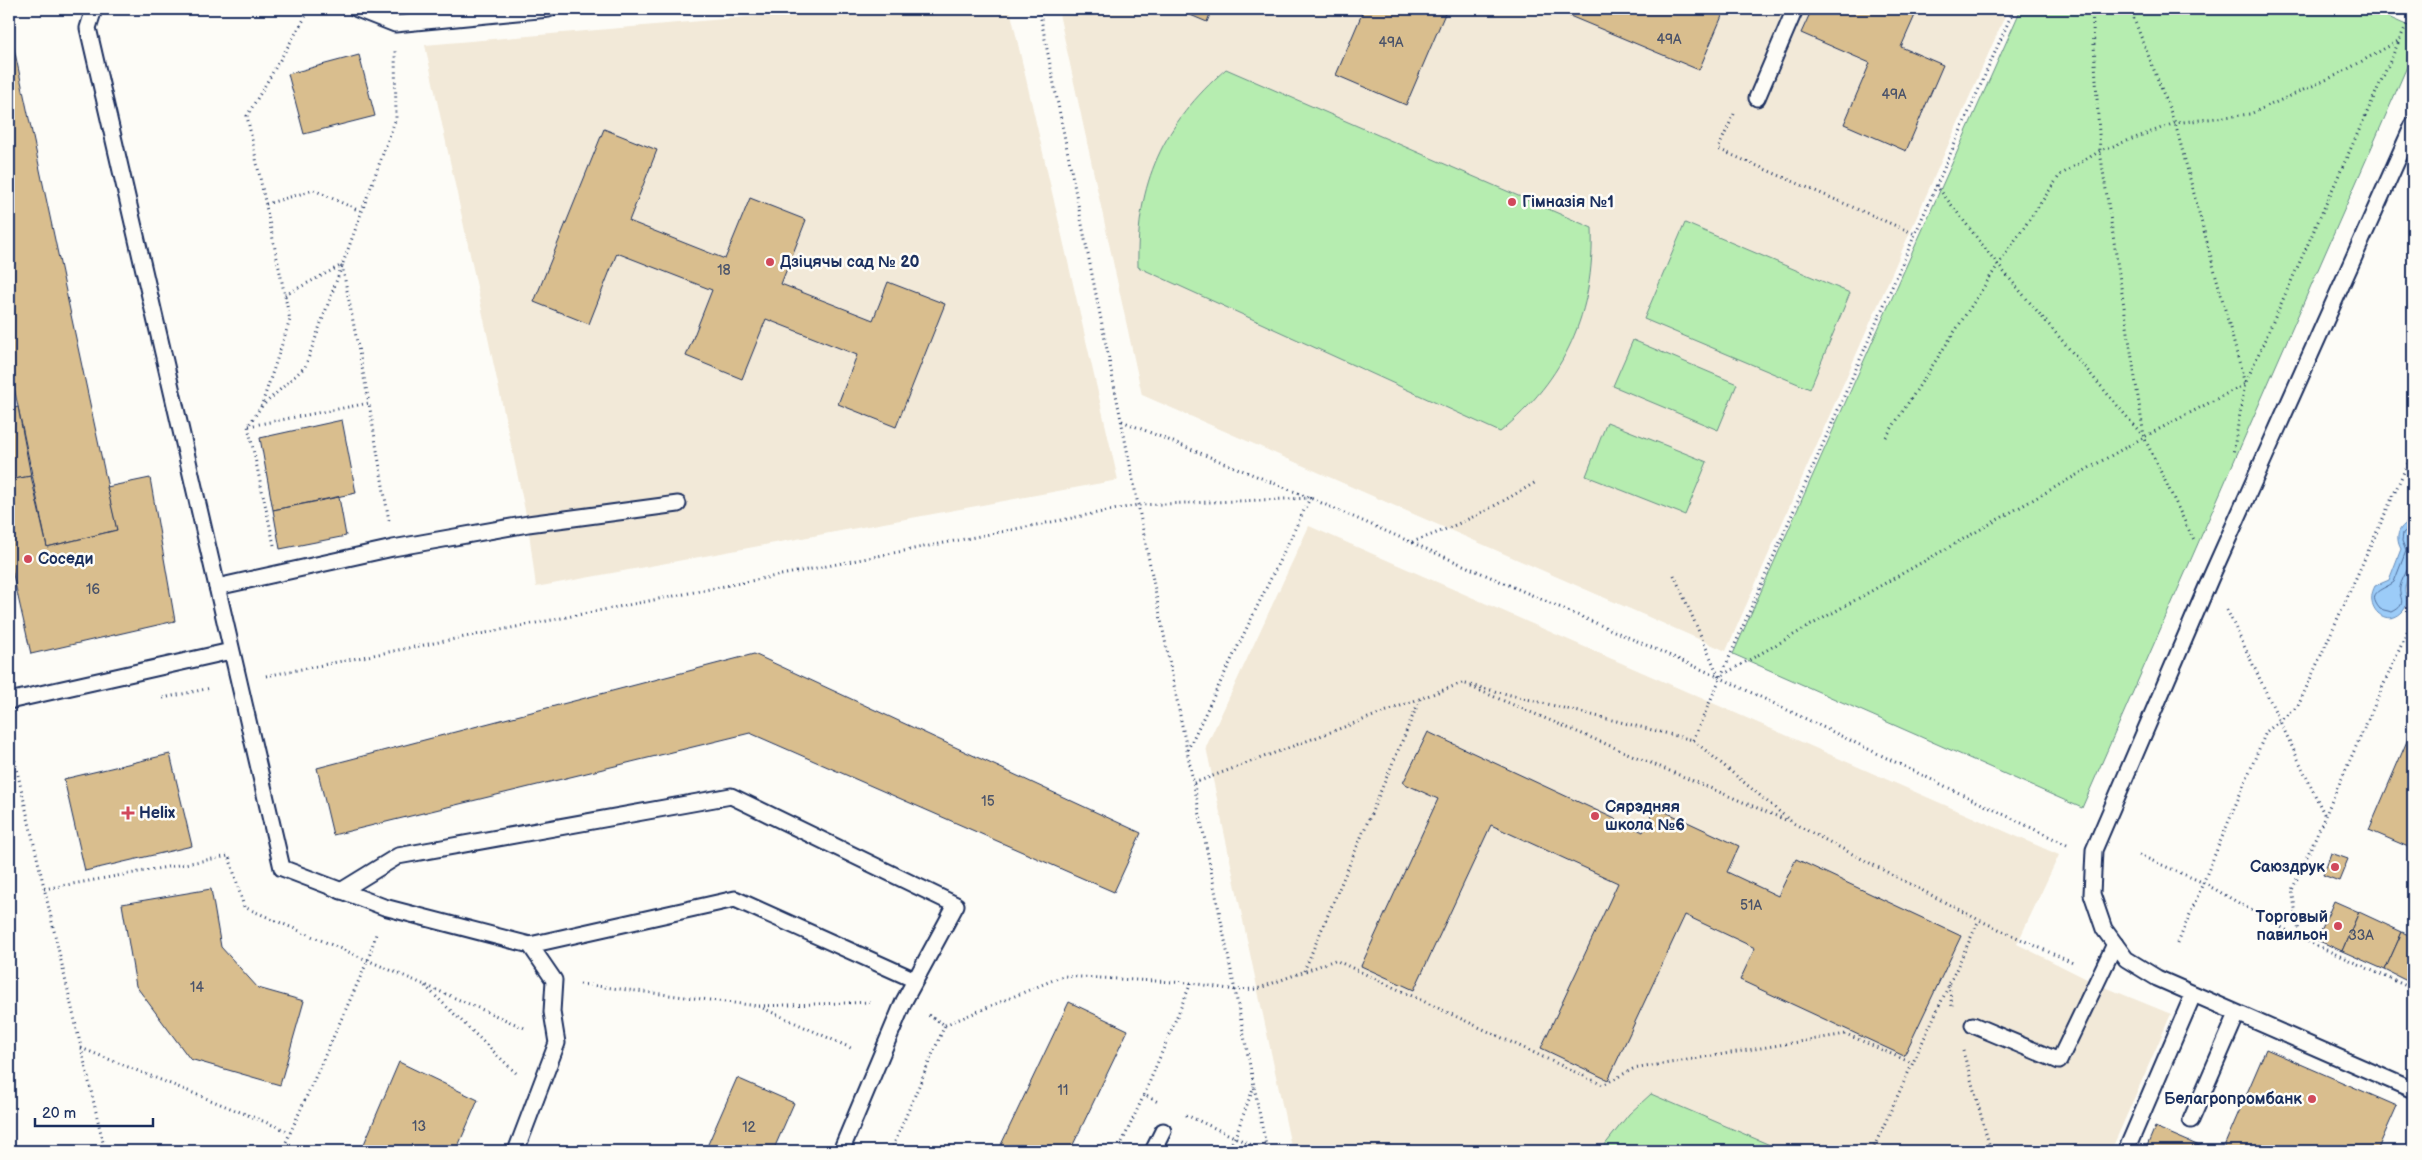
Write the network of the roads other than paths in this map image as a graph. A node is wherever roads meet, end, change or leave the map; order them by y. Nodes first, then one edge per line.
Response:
1 (94, 9) edge
2 (358, 9) edge
3 (549, 9) edge
4 (1795, 9) edge
5 (1757, 98) dead end
6 (2413, 125) edge
7 (2407, 154) edge
8 (678, 504) dead end
9 (217, 587) junction
10 (231, 651) junction
11 (9, 701) edge
12 (341, 891) junction
13 (2115, 944) junction
14 (530, 945) junction
15 (915, 980) junction
16 (2193, 995) junction
17 (2237, 1014) junction
18 (1973, 1025) dead end
19 (2413, 1088) edge
20 (2190, 1120) dead end
21 (1163, 1131) dead end
22 (516, 1151) edge
23 (841, 1151) edge
24 (1153, 1151) edge
25 (2126, 1151) edge

1 - 9 lane
2 - 3 lane
4 - 5 lane
6 - 7 lane
7 - 13 lane
8 - 9 lane
9 - 10 lane
10 - 11 lane
10 - 12 lane
12 - 14 lane
12 - 15 lane
13 - 16 lane
13 - 18 lane
14 - 15 lane
14 - 22 lane
15 - 23 lane
16 - 17 lane
16 - 25 lane
17 - 19 lane
17 - 20 lane
21 - 24 lane

